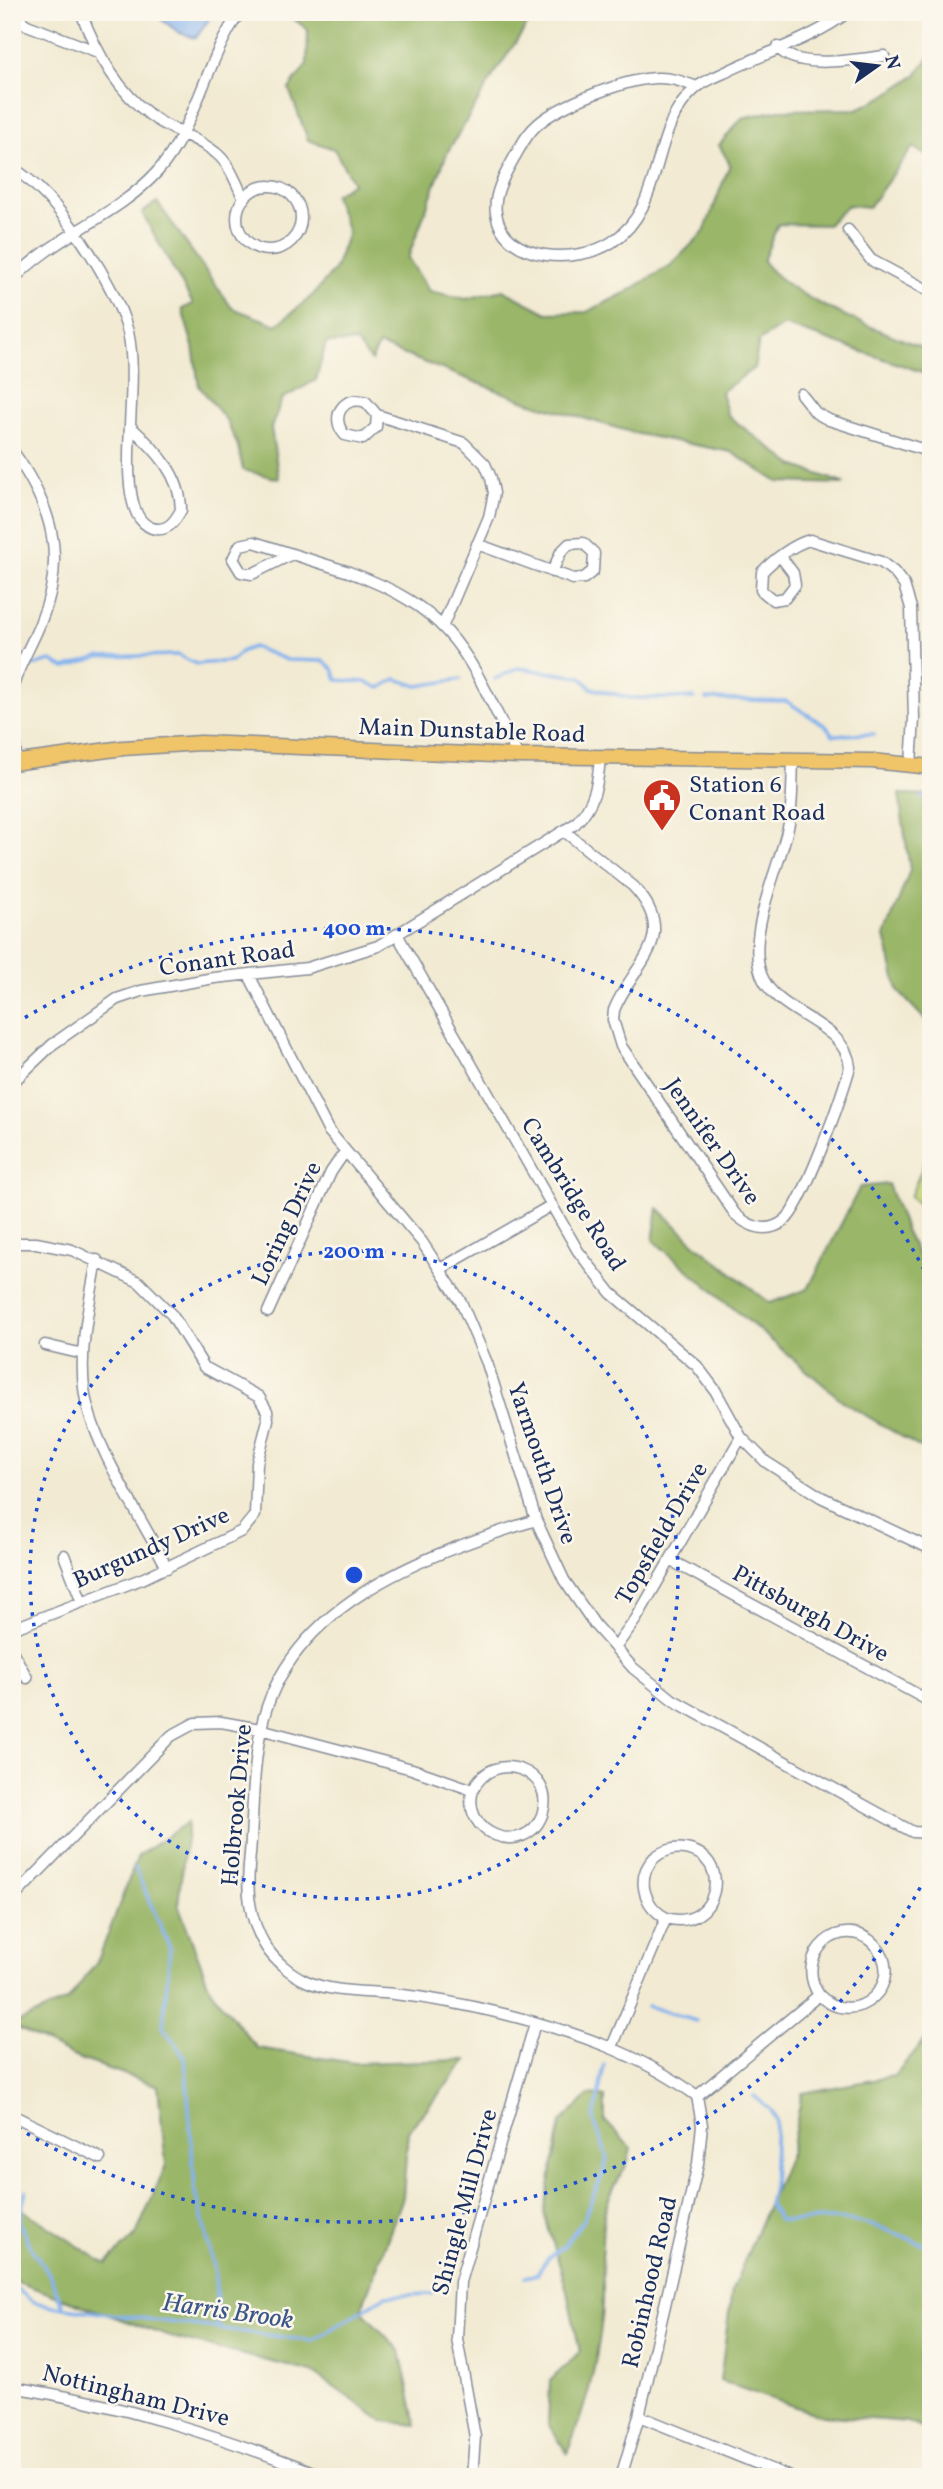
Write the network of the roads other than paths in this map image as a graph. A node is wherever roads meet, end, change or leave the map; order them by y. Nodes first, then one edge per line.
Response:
1 (81, 12) edge
2 (240, 12) edge
3 (848, 12) edge
4 (12, 15) edge
5 (778, 47) junction
6 (98, 52) junction
7 (884, 56) dead end
8 (697, 87) junction
9 (182, 133) junction
10 (12, 168) edge
11 (244, 199) junction
12 (848, 230) dead end
13 (74, 232) junction
14 (12, 281) edge
15 (931, 292) edge
16 (801, 394) dead end
17 (377, 415) dead end
18 (132, 428) junction
19 (12, 450) edge
20 (931, 452) edge
21 (477, 544) junction
22 (292, 554) junction
23 (782, 557) dead end
24 (552, 572) dead end
25 (443, 625) junction
26 (12, 690) edge
27 (12, 726) edge
28 (518, 756) junction
29 (600, 757) junction
30 (793, 759) junction
31 (15, 762) edge
32 (911, 764) junction
33 (931, 767) edge
34 (564, 831) junction
35 (398, 936) junction
36 (249, 975) junction
37 (12, 1083) edge
38 (344, 1153) junction
39 (552, 1205) junction
40 (12, 1243) edge
41 (97, 1260) junction
42 (442, 1268) junction
43 (268, 1312) dead end
44 (46, 1345) dead end
45 (83, 1353) junction
46 (741, 1437) junction
47 (536, 1520) junction
48 (931, 1549) edge
49 (64, 1555) dead end
50 (670, 1560) junction
51 (167, 1568) junction
52 (82, 1602) junction
53 (12, 1629) edge
54 (615, 1648) junction
55 (12, 1651) edge
56 (27, 1678) dead end
57 (931, 1702) edge
58 (260, 1729) junction
59 (473, 1790) junction
60 (931, 1833) edge
61 (12, 1899) edge
62 (666, 1918) junction
63 (819, 1994) junction
64 (535, 2023) junction
65 (612, 2047) junction
66 (697, 2096) junction
67 (12, 2115) edge
68 (100, 2158) dead end
69 (12, 2387) edge
70 (639, 2416) junction
71 (326, 2477) edge
72 (472, 2477) edge
73 (621, 2477) edge
74 (790, 2477) edge

1 - 6 street
2 - 9 street
3 - 5 street
4 - 6 street
5 - 7 street
5 - 8 street
6 - 9 street
8 - 8 street
9 - 11 street
9 - 13 street
10 - 13 street
11 - 11 street
12 - 15 street
13 - 14 street
13 - 18 street
16 - 20 street
17 - 21 street
18 - 18 street
19 - 26 street
21 - 24 street
21 - 25 street
22 - 22 street
22 - 25 street
23 - 32 street
25 - 28 street
27 - 31 street
28 - 29 main road, Main Dunstable Road
28 - 31 main road, Main Dunstable Road
29 - 30 main road, Main Dunstable Road
29 - 34 street, Conant Road
30 - 32 main road, Main Dunstable Road
30 - 34 street, Jennifer Drive
32 - 33 main road, Main Dunstable Road
34 - 35 street, Conant Road
35 - 36 street, Conant Road
35 - 39 street, Cambridge Road
36 - 37 street, Conant Road
36 - 38 street, Yarmouth Drive
38 - 42 street, Yarmouth Drive
38 - 43 street, Loring Drive
39 - 42 street
39 - 46 street, Cambridge Road
40 - 41 street, Burgundy Drive
41 - 45 street
41 - 51 street, Burgundy Drive
42 - 47 street, Yarmouth Drive
44 - 45 street
45 - 51 street
46 - 48 street, Cambridge Road
46 - 50 street, Topsfield Drive
47 - 54 street, Yarmouth Drive
47 - 58 street, Holbrook Drive
49 - 52 street
50 - 54 street, Topsfield Drive
50 - 57 street, Pittsburgh Drive
51 - 52 street, Burgundy Drive
52 - 53 street, Burgundy Drive
54 - 60 street, Yarmouth Drive
55 - 56 street
58 - 59 street
58 - 61 street
58 - 64 street, Holbrook Drive
59 - 59 street
62 - 62 street
62 - 65 street
63 - 63 street
63 - 66 street
64 - 65 street, Holbrook Drive
64 - 72 street, Shingle Mill Drive
65 - 66 street, Holbrook Drive
66 - 70 street, Robinhood Road
67 - 68 street
69 - 71 street, Nottingham Drive
70 - 73 street, Robinhood Road
70 - 74 street

